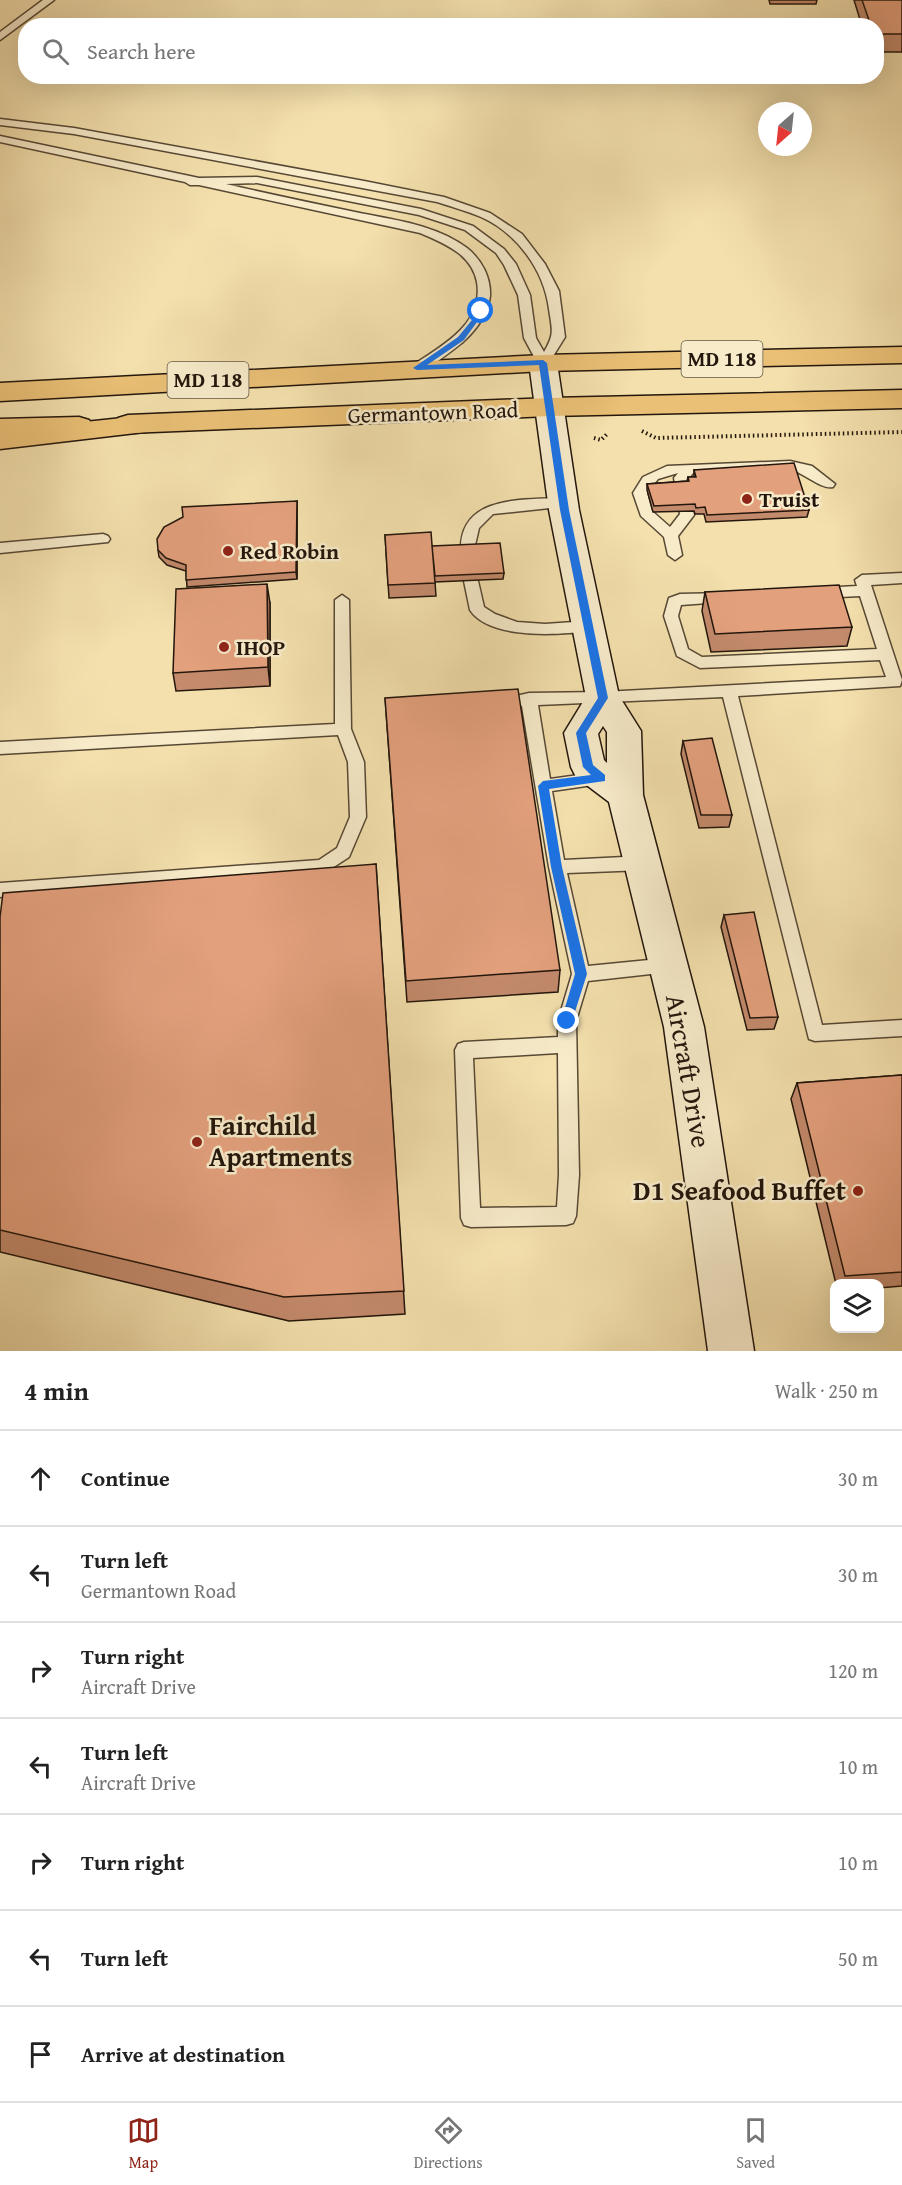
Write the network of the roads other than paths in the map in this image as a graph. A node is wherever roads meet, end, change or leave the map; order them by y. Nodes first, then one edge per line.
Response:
1 (49, 0) edge
2 (25, 18) edge
3 (18, 23) edge
4 (0, 37) edge
5 (0, 122) edge
6 (0, 140) edge
7 (190, 182) junction
8 (902, 355) edge
9 (543, 363) junction
10 (417, 368) junction
11 (0, 392) edge
12 (902, 399) edge
13 (550, 407) junction
14 (160, 423) junction
15 (0, 428) edge
16 (0, 440) edge
17 (690, 468) junction
18 (667, 484) edge
19 (828, 484) dead end
20 (564, 503) junction
21 (671, 505) edge
22 (671, 535) junction
23 (104, 539) dead end
24 (0, 548) edge
25 (468, 551) edge
26 (675, 555) dead end
27 (902, 578) edge
28 (471, 581) edge
29 (866, 591) junction
30 (808, 593) edge
31 (738, 596) edge
32 (342, 600) dead end
33 (588, 626) junction
34 (886, 654) junction
35 (729, 691) junction
36 (603, 698) junction
37 (529, 699) junction
38 (507, 700) edge
39 (343, 729) junction
40 (0, 748) edge
41 (543, 786) junction
42 (613, 786) junction
43 (644, 863) junction
44 (557, 867) junction
45 (0, 890) edge
46 (669, 965) junction
47 (581, 974) junction
48 (902, 1028) edge
49 (567, 1045) junction
50 (731, 1351) edge

1 - 2 lane
3 - 4 lane
5 - 9 lane
6 - 7 lane
7 - 9 lane
7 - 10 lane
8 - 9 main road, Germantown Road / MD 118
9 - 10 main road, Germantown Road / MD 118
9 - 13 street
10 - 11 main road, Germantown Road / MD 118
12 - 13 main road, Germantown Road / MD 118
13 - 14 main road, Germantown Road / MD 118
13 - 20 street
14 - 15 main road, Germantown Road / MD 118
14 - 16 main road
17 - 18 lane
17 - 19 lane
17 - 22 lane
17 - 22 lane
20 - 25 lane
20 - 33 street
21 - 22 lane
22 - 26 lane
23 - 24 lane
27 - 29 lane
28 - 33 lane
29 - 30 lane
29 - 34 lane
31 - 34 lane
32 - 39 lane
33 - 36 street
34 - 35 lane
35 - 36 lane
35 - 48 lane
36 - 37 lane
36 - 42 street, Aircraft Drive
37 - 38 lane
37 - 41 lane
39 - 40 lane
39 - 45 lane
41 - 42 lane
41 - 44 lane
42 - 43 street, Aircraft Drive
43 - 44 lane
43 - 46 street, Aircraft Drive
44 - 47 lane
46 - 47 lane
46 - 50 street, Aircraft Drive
47 - 49 lane
49 - 49 lane

